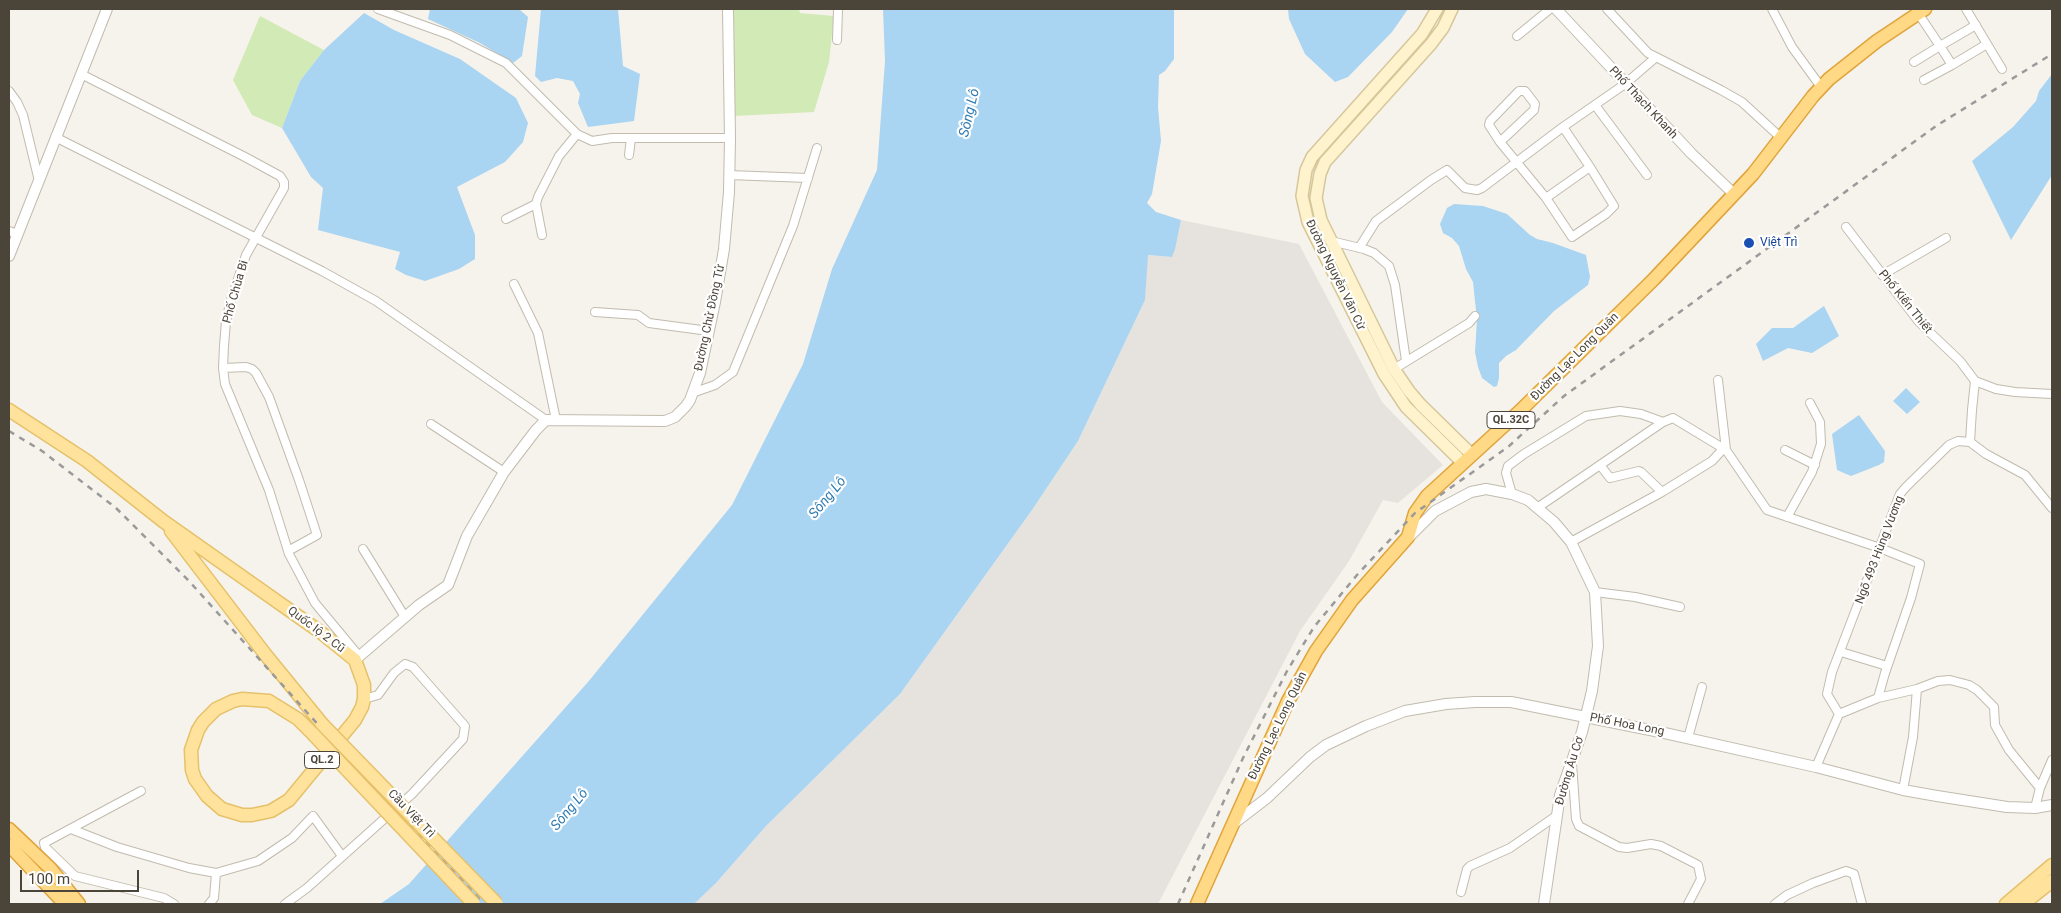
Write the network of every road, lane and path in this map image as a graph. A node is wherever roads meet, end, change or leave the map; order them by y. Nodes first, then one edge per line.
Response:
1 (107, 9) edge
2 (378, 9) edge
3 (728, 9) edge
4 (838, 9) edge
5 (1437, 9) edge
6 (1452, 9) edge
7 (1550, 9) edge
8 (1556, 9) edge
9 (1607, 9) edge
10 (1782, 9) edge
11 (1966, 9) edge
12 (1773, 11) edge
13 (1921, 11) edge
14 (1976, 25) junction
15 (1517, 36) dead end
16 (837, 40) dead end
17 (1987, 44) junction
18 (1940, 46) junction
19 (1656, 58) junction
20 (1914, 62) dead end
21 (1952, 65) junction
22 (2002, 69) dead end
23 (81, 74) junction
24 (1924, 80) dead end
25 (1625, 84) junction
26 (1822, 87) junction
27 (9, 91) edge
28 (1595, 105) junction
29 (1563, 127) junction
30 (577, 134) junction
31 (55, 137) junction
32 (1780, 137) junction
33 (631, 138) junction
34 (730, 138) junction
35 (1500, 142) junction
36 (817, 148) dead end
37 (629, 155) dead end
38 (1517, 162) junction
39 (1590, 167) junction
40 (729, 175) junction
41 (1647, 175) dead end
42 (808, 178) junction
43 (39, 181) junction
44 (1734, 194) junction
45 (1546, 198) junction
46 (536, 204) junction
47 (506, 219) dead end
48 (1846, 227) dead end
49 (13, 233) edge
50 (542, 235) dead end
51 (1572, 237) junction
52 (255, 238) junction
53 (1946, 238) dead end
54 (1331, 241) junction
55 (1566, 244) dead end
56 (1359, 248) junction
57 (9, 256) edge
58 (1882, 275) junction
59 (514, 284) dead end
60 (595, 312) dead end
61 (1359, 313) junction
62 (1475, 316) dead end
63 (709, 331) junction
64 (1406, 361) junction
65 (223, 368) junction
66 (1394, 369) junction
67 (1718, 380) dead end
68 (1976, 381) junction
69 (692, 393) junction
70 (2052, 394) edge
71 (1810, 402) dead end
72 (9, 410) edge
73 (551, 420) junction
74 (1663, 422) junction
75 (431, 424) dead end
76 (1970, 442) junction
77 (1724, 449) junction
78 (1785, 450) dead end
79 (1468, 459) junction
80 (1600, 465) junction
81 (1815, 465) junction
82 (504, 472) junction
83 (1662, 492) junction
84 (1512, 494) junction
85 (1537, 508) junction
86 (2052, 508) edge
87 (1787, 517) junction
88 (163, 521) junction
89 (1408, 537) junction
90 (1571, 542) junction
91 (1880, 548) junction
92 (363, 549) dead end
93 (288, 550) junction
94 (1595, 592) junction
95 (1680, 607) dead end
96 (405, 617) junction
97 (1841, 652) junction
98 (357, 658) junction
99 (1887, 666) junction
100 (1702, 687) dead end
101 (1917, 689) junction
102 (1878, 698) junction
103 (364, 699) junction
104 (1839, 714) junction
105 (1586, 717) junction
106 (323, 725) joint
107 (1688, 738) junction
108 (2052, 760) edge
109 (1572, 762) junction
110 (1816, 767) junction
111 (2040, 788) junction
112 (1903, 790) junction
113 (140, 791) dead end
114 (2052, 806) edge
115 (2035, 808) junction
116 (1556, 816) junction
117 (1232, 825) junction
118 (9, 829) edge
119 (71, 829) junction
120 (9, 846) edge
121 (342, 856) junction
122 (2052, 865) edge
123 (216, 873) junction
124 (2052, 881) edge
125 (1461, 892) dead end
126 (65, 904) edge
127 (80, 904) edge
128 (174, 904) edge
129 (209, 904) edge
130 (286, 904) edge
131 (474, 904) edge
132 (497, 904) edge
133 (1197, 904) edge
134 (1544, 904) edge
135 (1688, 904) edge
136 (1774, 904) edge
137 (1862, 904) edge
138 (2006, 904) edge
139 (2023, 904) edge

1 - 23 street
2 - 30 street
3 - 34 street, Đường Chử Đồng Tử
4 - 16 street
5 - 61 main road, Đường Nguyễn Văn Cừ
6 - 54 main road, Đường Nguyễn Văn Cừ
7 - 15 street
8 - 25 street, Phố Thạch Khanh
9 - 19 street
10 - 12 street
11 - 14 street
12 - 26 street
13 - 18 street
13 - 26 highway, Đường Lạc Long Quân / QL.32C
14 - 17 street
14 - 18 street
17 - 21 street
17 - 22 street
18 - 20 street
18 - 21 street
19 - 25 street
19 - 32 street
21 - 24 street
23 - 31 street
23 - 52 street, Phố Chùa Bi
25 - 28 street
25 - 44 street, Phố Thạch Khanh
26 - 32 highway, Đường Lạc Long Quân / QL.32C
27 - 43 street
28 - 29 street
28 - 41 street
29 - 38 street
29 - 39 street
30 - 33 street
30 - 46 street
31 - 43 street
31 - 52 street
32 - 44 highway, Đường Lạc Long Quân / QL.32C
33 - 34 street
33 - 37 street
34 - 40 street, Đường Chử Đồng Tử
35 - 35 street
35 - 38 street
36 - 42 street
38 - 45 street
38 - 56 street
39 - 45 street
39 - 51 street
40 - 42 street
40 - 63 street, Đường Chử Đồng Tử
42 - 69 street
43 - 49 street
44 - 79 highway, Đường Lạc Long Quân / QL.32C
45 - 51 street
46 - 47 street
46 - 50 street
48 - 58 street, Phố Kiến Thiết
49 - 57 street
51 - 55 street
52 - 65 street, Phố Chùa Bi
52 - 73 street
53 - 58 street
54 - 56 street
54 - 61 main road, Đường Nguyễn Văn Cừ
56 - 64 street
58 - 68 street, Phố Kiến Thiết
59 - 73 street
60 - 63 street
61 - 66 main road, Đường Nguyễn Văn Cừ
61 - 79 main road, Đường Nguyễn Văn Cừ
62 - 64 street
63 - 69 street, Đường Chử Đồng Tử
64 - 66 street
65 - 93 street, Phố Chùa Bi
65 - 93 street
66 - 79 main road, Đường Nguyễn Văn Cừ
67 - 77 street
68 - 70 street
68 - 76 street
69 - 73 street, Đường Chử Đồng Tử
71 - 81 street
72 - 88 main road, Quốc lộ 2 Cũ / QL.2
73 - 82 street
74 - 77 street
74 - 80 street
74 - 84 street
75 - 82 street
76 - 86 street
76 - 91 street, Ngõ 493 Hùng Vương
77 - 83 street
77 - 87 street
78 - 81 street
79 - 89 highway, Đường Lạc Long Quân / QL.32C
80 - 83 street
80 - 85 street
81 - 87 street
82 - 96 street
83 - 90 street
84 - 85 street, Đường Âu Cơ
84 - 89 street, Đường Âu Cơ
85 - 90 street, Đường Âu Cơ
87 - 91 street
88 - 98 main road, Quốc lộ 2 Cũ / QL.2
88 - 106 main road, Quốc lộ 2 Cũ / QL.2
89 - 117 highway, Đường Lạc Long Quân / QL.32C
90 - 94 street, Đường Âu Cơ
91 - 97 street, Ngõ 493 Hùng Vương
91 - 99 street
92 - 96 street
93 - 98 street, Phố Chùa Bi
94 - 95 street
94 - 105 street, Đường Âu Cơ
96 - 98 street
97 - 99 street
97 - 104 street, Ngõ 493 Hùng Vương
98 - 103 main road, Quốc lộ 2 Cũ
99 - 102 street
100 - 107 street
101 - 102 street
101 - 111 street
101 - 112 street
102 - 104 street
103 - 121 street
103 - 131 main road, Cầu Việt Trì / QL.2, bridge
104 - 110 street
105 - 107 street, Phố Hoa Long
105 - 109 street, Đường Âu Cơ
105 - 117 street, Phố Hoa Long
106 - 132 main road, Cầu Việt Trì / QL.2, bridge
107 - 110 street, Phố Hoa Long
108 - 111 street
109 - 116 street, Đường Âu Cơ
109 - 135 street
110 - 112 street, Phố Hoa Long
111 - 115 street
112 - 115 street, Phố Hoa Long
113 - 119 street
114 - 115 street, Phố Hoa Long
116 - 125 street
116 - 134 street, Đường Âu Cơ
117 - 133 highway, Đường Lạc Long Quân / QL.32C
118 - 127 highway
119 - 123 street
119 - 128 street
120 - 126 highway
121 - 123 street
121 - 130 street
122 - 138 main road
123 - 129 street
124 - 139 main road
136 - 137 street

